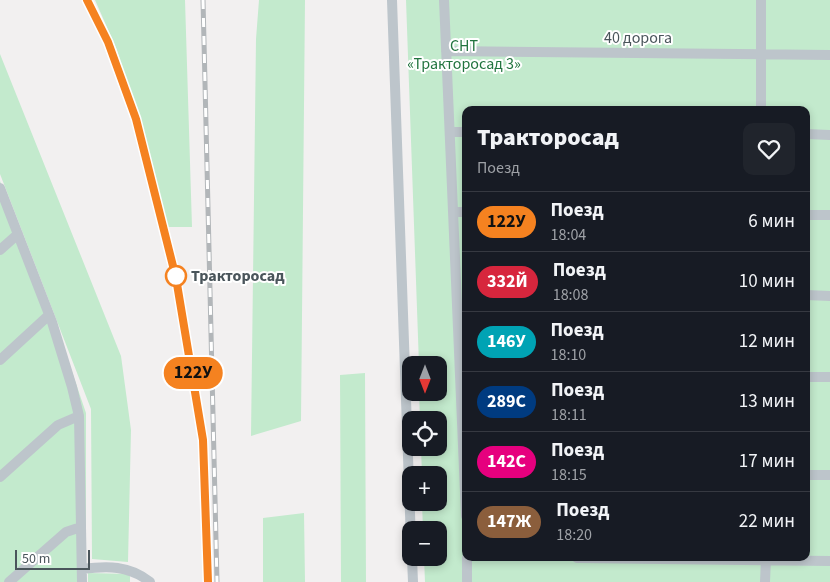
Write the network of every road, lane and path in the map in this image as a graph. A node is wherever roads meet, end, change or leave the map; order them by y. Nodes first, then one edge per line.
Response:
1 (392, 0) edge
2 (444, 0) edge
3 (761, 0) edge
4 (446, 52) junction
5 (761, 54) junction
6 (830, 55) edge
7 (761, 106) edge
8 (450, 132) junction
9 (462, 132) edge
10 (810, 134) edge
11 (830, 135) edge
12 (0, 188) edge
13 (454, 212) junction
14 (462, 212) edge
15 (810, 214) edge
16 (830, 215) edge
17 (18, 234) junction
18 (0, 250) edge
19 (462, 294) edge
20 (810, 295) edge
21 (830, 296) edge
22 (49, 315) junction
23 (0, 360) edge
24 (810, 377) edge
25 (830, 377) edge
26 (78, 416) junction
27 (810, 475) edge
28 (830, 475) edge
29 (0, 476) edge
30 (410, 521) edge
31 (82, 527) junction
32 (810, 560) edge
33 (467, 561) edge
34 (766, 561) edge
35 (830, 561) edge
36 (412, 566) edge
37 (82, 569) junction
38 (9, 582) edge
39 (82, 582) edge
40 (150, 582) edge
41 (413, 582) edge
42 (467, 582) edge
43 (765, 582) edge

1 - 30 street
2 - 4 street
3 - 5 street
4 - 5 street, 40 дорога
4 - 8 street
5 - 6 street, 40 дорога
5 - 7 street
8 - 9 street
8 - 13 street
10 - 11 street
12 - 17 street
13 - 14 street
13 - 19 street
15 - 16 street
17 - 18 street
17 - 22 street
20 - 21 street
22 - 23 street
22 - 26 street
24 - 25 street
26 - 29 street
26 - 31 street
27 - 28 street
31 - 37 street
31 - 38 street
32 - 35 street
33 - 42 street
34 - 43 street
36 - 41 street
37 - 39 street
37 - 40 street

